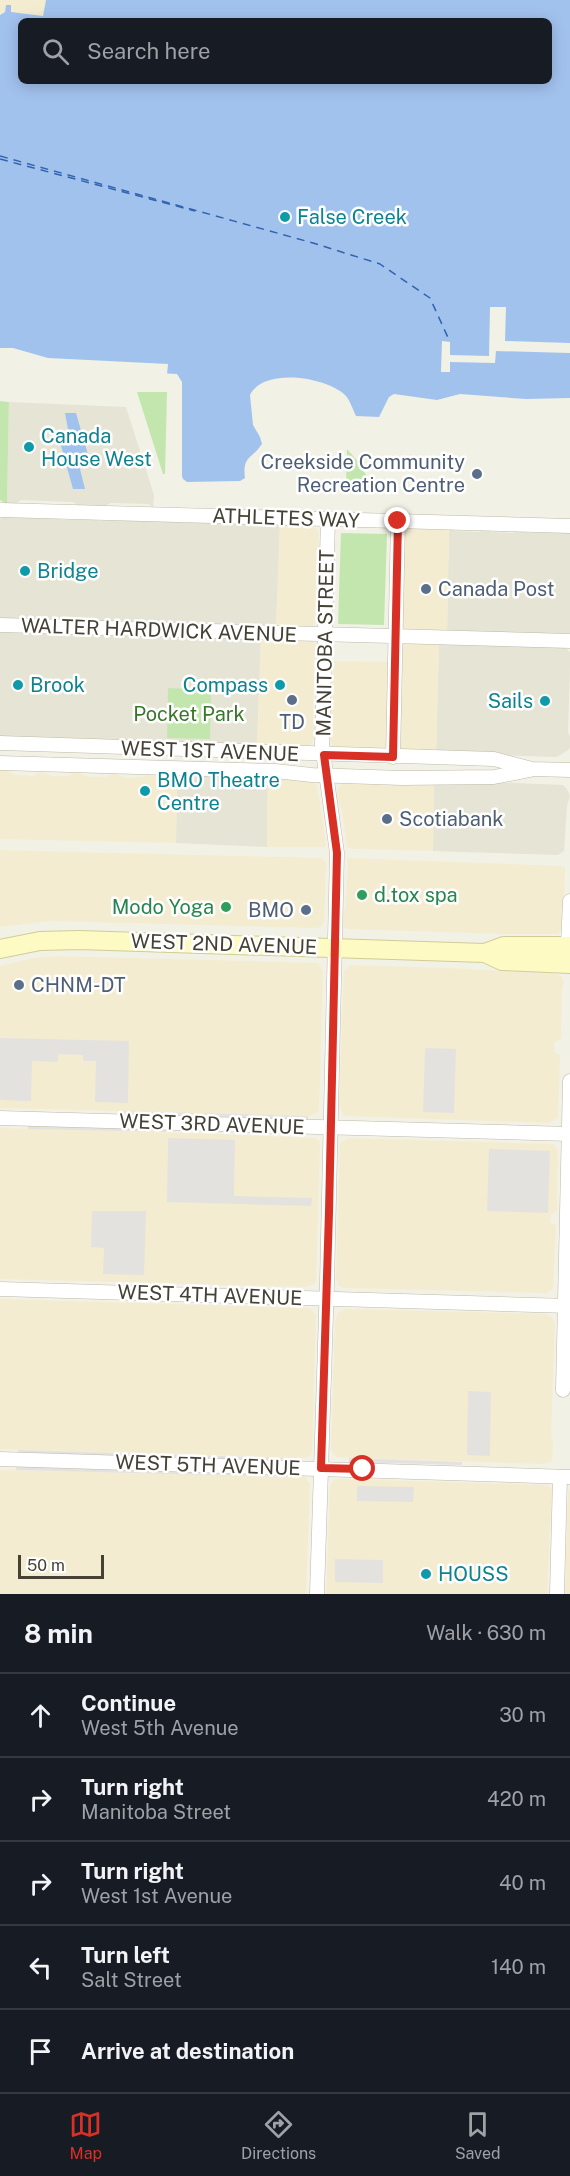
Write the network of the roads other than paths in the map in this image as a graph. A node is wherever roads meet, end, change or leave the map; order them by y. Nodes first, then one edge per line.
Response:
1 (0, 510) edge
2 (328, 519) junction
3 (398, 521) junction
4 (570, 526) edge
5 (0, 625) edge
6 (324, 634) junction
7 (395, 636) junction
8 (570, 641) edge
9 (0, 743) edge
10 (324, 755) junction
11 (393, 757) junction
12 (0, 763) edge
13 (532, 769) junction
14 (570, 770) edge
15 (327, 775) junction
16 (570, 901) edge
17 (336, 947) junction
18 (0, 949) edge
19 (569, 952) edge
20 (570, 1080) edge
21 (0, 1118) edge
22 (330, 1127) junction
23 (569, 1134) edge
24 (0, 1289) edge
25 (327, 1298) junction
26 (567, 1306) edge
27 (563, 1390) dead end
28 (0, 1459) edge
29 (321, 1468) junction
30 (565, 1477) edge
31 (317, 1594) edge
32 (557, 1594) edge

1 - 2 street, ATHLETES WAY
2 - 3 street, ATHLETES WAY
2 - 6 street, MANITOBA STREET
3 - 4 street, ATHLETES WAY
3 - 7 street
5 - 6 street, WALTER HARDWICK AVENUE
6 - 7 street, WALTER HARDWICK AVENUE
6 - 10 street, MANITOBA STREET
7 - 8 street, WALTER HARDWICK AVENUE
7 - 11 street
9 - 10 street, WEST 1ST AVENUE
10 - 11 street, WEST 1ST AVENUE
10 - 15 street, MANITOBA STREET
11 - 13 street, WEST 1ST AVENUE
12 - 15 street, WEST 1ST AVENUE
13 - 14 street
13 - 15 street, WEST 1ST AVENUE
15 - 17 street, MANITOBA STREET
16 - 19 street
17 - 18 main road, WEST 2ND AVENUE
17 - 19 main road, WEST 2ND AVENUE
17 - 22 street, MANITOBA STREET
20 - 23 street
21 - 22 street, WEST 3RD AVENUE
22 - 23 street, WEST 3RD AVENUE
22 - 25 street, MANITOBA STREET
23 - 26 street
24 - 25 street, WEST 4TH AVENUE
25 - 26 street, WEST 4TH AVENUE
25 - 29 street, MANITOBA STREET
26 - 27 street
28 - 29 street, WEST 5TH AVENUE
29 - 30 street, WEST 5TH AVENUE
29 - 31 street, MANITOBA STREET
30 - 32 street

